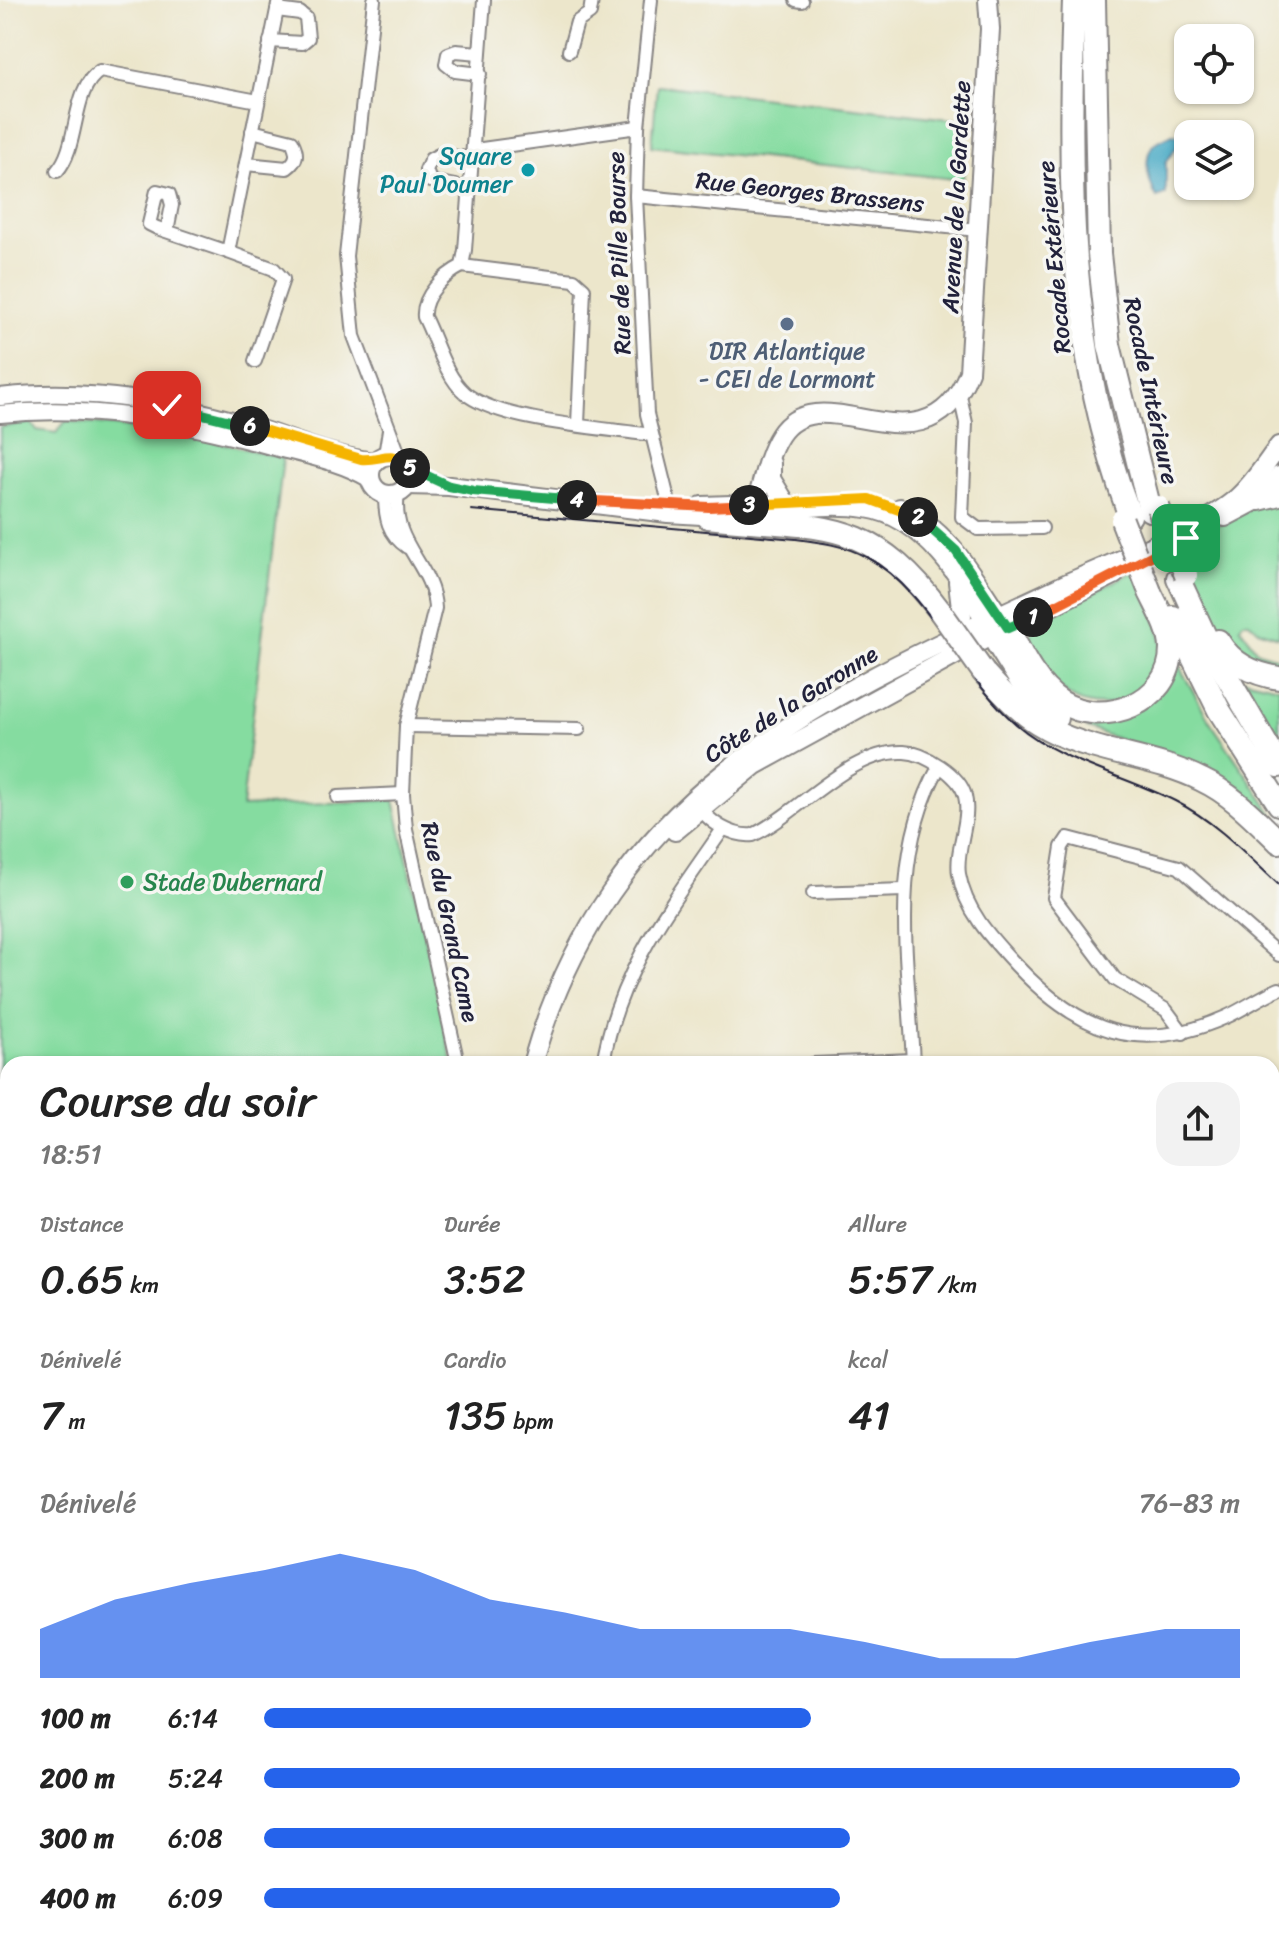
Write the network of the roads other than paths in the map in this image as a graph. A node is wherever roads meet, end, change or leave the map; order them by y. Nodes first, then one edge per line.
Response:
1 (374, 0) edge
2 (484, 0) edge
3 (592, 0) edge
4 (651, 0) edge
5 (796, 0) edge
6 (988, 0) edge
7 (1074, 0) edge
8 (1094, 0) edge
9 (1106, 0) edge
10 (802, 1) edge
11 (278, 5) edge
12 (270, 41) junction
13 (569, 51) dead end
14 (479, 53) junction
15 (480, 74) junction
16 (258, 101) junction
17 (638, 127) junction
18 (252, 131) junction
19 (1097, 140) junction
20 (475, 150) junction
21 (246, 164) junction
22 (57, 171) dead end
23 (470, 189) junction
24 (636, 196) junction
25 (978, 230) junction
26 (167, 231) dead end
27 (228, 252) junction
28 (462, 266) junction
29 (255, 361) dead end
30 (960, 396) junction
31 (0, 397) edge
32 (0, 414) edge
33 (578, 424) junction
34 (651, 435) junction
35 (1279, 446) edge
36 (771, 452) junction
37 (391, 474) junction
38 (1279, 476) edge
39 (1269, 497) edge
40 (587, 501) junction
41 (785, 502) junction
42 (669, 503) junction
43 (756, 504) junction
44 (1140, 513) junction
45 (708, 517) junction
46 (1042, 528) dead end
47 (958, 579) junction
48 (1168, 583) junction
49 (987, 594) junction
50 (1031, 601) junction
51 (996, 624) junction
52 (957, 648) junction
53 (1006, 660) junction
54 (1279, 678) edge
55 (406, 726) junction
56 (579, 729) dead end
57 (1279, 766) edge
58 (939, 767) junction
59 (1201, 779) junction
60 (710, 790) junction
61 (403, 794) junction
62 (338, 797) dead end
63 (1279, 804) edge
64 (699, 808) junction
65 (720, 825) junction
66 (1279, 842) edge
67 (904, 890) junction
68 (813, 893) dead end
69 (1279, 955) edge
70 (1279, 989) edge
71 (1183, 1033) junction
72 (456, 1056) edge
73 (534, 1056) edge
74 (546, 1056) edge
75 (604, 1056) edge
76 (913, 1056) edge

1 - 37 street, Rue du Grand Came
2 - 14 street
3 - 13 street
4 - 17 street, Rue de Pille Bourse
5 - 10 street
6 - 25 main road, Avenue de la Gardette
7 - 44 highway, Rocade Extérieure
8 - 19 highway
9 - 19 highway
11 - 12 street
11 - 12 street
12 - 16 street
14 - 15 street
14 - 15 street
15 - 20 street
16 - 18 street
16 - 22 street
17 - 20 street
17 - 24 street, Rue de Pille Bourse
18 - 21 street
18 - 21 street
19 - 44 highway, Rocade Intérieure
20 - 23 street
20 - 23 street
21 - 27 street
23 - 28 street
24 - 25 street, Rue Georges Brassens
24 - 34 street, Rue de Pille Bourse
25 - 30 main road, Avenue de la Gardette
26 - 27 street
27 - 29 street
28 - 33 street
28 - 33 street
30 - 36 main road
30 - 46 street, Avenue de la Gardette
31 - 37 street
32 - 37 street
33 - 34 street
34 - 42 street, Rue de Pille Bourse
35 - 50 main road
36 - 41 main road
36 - 43 main road
37 - 40 main road
37 - 55 street, Rue du Grand Came
38 - 39 main road
39 - 51 main road
40 - 42 main road
40 - 45 main road
41 - 43 main road
41 - 49 main road
42 - 43 main road
44 - 48 highway, Rocade Extérieure
45 - 47 main road
45 - 59 highway, bridge
47 - 51 main road
47 - 52 main road
48 - 51 highway
48 - 54 highway
48 - 57 highway
48 - 63 highway, Rocade Extérieure
49 - 50 main road
49 - 51 main road
50 - 51 main road
51 - 52 main road, Côte de la Garonne
51 - 53 highway
52 - 53 highway
52 - 60 main road, Côte de la Garonne
52 - 60 main road, Côte de la Garonne
53 - 59 highway
55 - 56 street
55 - 61 street, Rue du Grand Came
58 - 65 street
58 - 67 street
58 - 71 street
59 - 66 highway
60 - 64 main road, Côte de la Garonne
60 - 65 street
60 - 73 main road, Côte de la Garonne
61 - 62 street
61 - 72 street, Rue du Grand Came
64 - 65 street
64 - 74 main road, Côte de la Garonne
65 - 75 street
67 - 68 street
67 - 76 street
69 - 71 street
70 - 71 street

